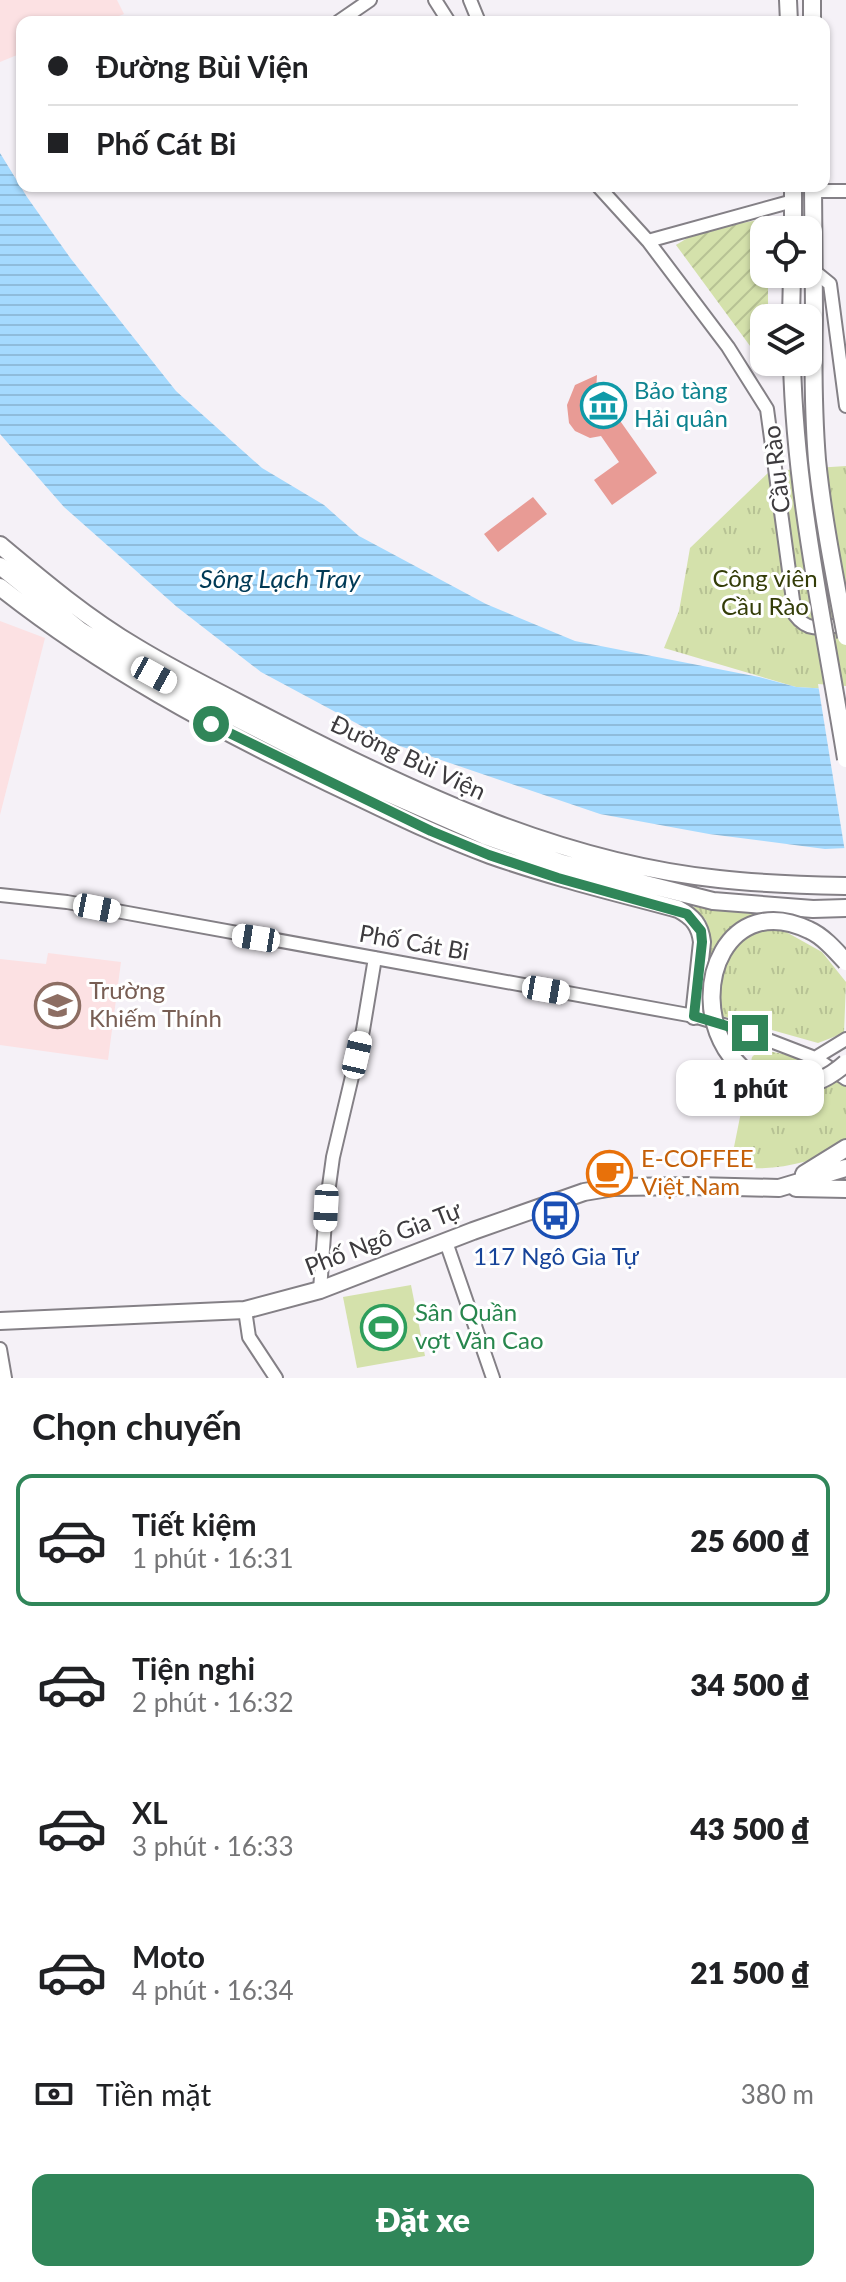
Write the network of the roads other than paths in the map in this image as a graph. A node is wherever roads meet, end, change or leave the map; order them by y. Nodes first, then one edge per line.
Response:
1 (370, 0) edge
2 (347, 16) edge
3 (603, 192) edge
4 (813, 192) edge
5 (793, 193) edge
6 (793, 216) edge
7 (813, 216) edge
8 (648, 241) junction
9 (822, 278) edge
10 (814, 288) edge
11 (793, 376) edge
12 (846, 406) edge
13 (0, 545) edge
14 (0, 566) edge
15 (0, 587) edge
16 (846, 624) edge
17 (846, 637) edge
18 (846, 759) edge
19 (560, 870) junction
20 (846, 886) edge
21 (0, 895) edge
22 (846, 908) edge
23 (375, 958) junction
24 (846, 962) edge
25 (694, 1016) junction
26 (846, 1039) edge
27 (815, 1058) junction
28 (846, 1063) edge
29 (846, 1079) edge
30 (846, 1148) edge
31 (846, 1168) edge
32 (779, 1188) junction
33 (846, 1189) edge
34 (446, 1242) junction
35 (320, 1290) junction
36 (245, 1310) junction
37 (0, 1321) edge
38 (0, 1349) edge
39 (5, 1378) edge
40 (276, 1378) edge
41 (493, 1378) edge

1 - 2 street
3 - 8 street
4 - 7 main road, Cầu Rào
5 - 6 main road
5 - 8 street
8 - 16 street
9 - 12 street
10 - 17 main road, Cầu Rào, bridge
11 - 18 main road, Cầu Rào, bridge
13 - 20 main road, Đường Bùi Viện
14 - 19 main road, Đường Bùi Viện
15 - 19 main road, Đường Bùi Viện
19 - 22 main road, Đường Bùi Viện
19 - 25 main road, Đường Bùi Viện
21 - 23 street, Phố Cát Bi
23 - 25 street, Phố Cát Bi
23 - 35 street
24 - 28 main road, bridge
25 - 27 street, Phố Cát Bi
26 - 27 street
27 - 28 street, Phố Cát Bi
27 - 29 street, Phố Cát Bi
30 - 32 main road
31 - 32 main road, Phố Ngô Gia Tự
32 - 33 main road
32 - 34 main road, Phố Ngô Gia Tự
34 - 35 main road, Phố Ngô Gia Tự
34 - 41 street
35 - 36 main road, Phố Ngô Gia Tự
36 - 37 main road, Phố Ngô Gia Tự
36 - 40 street
38 - 39 street

